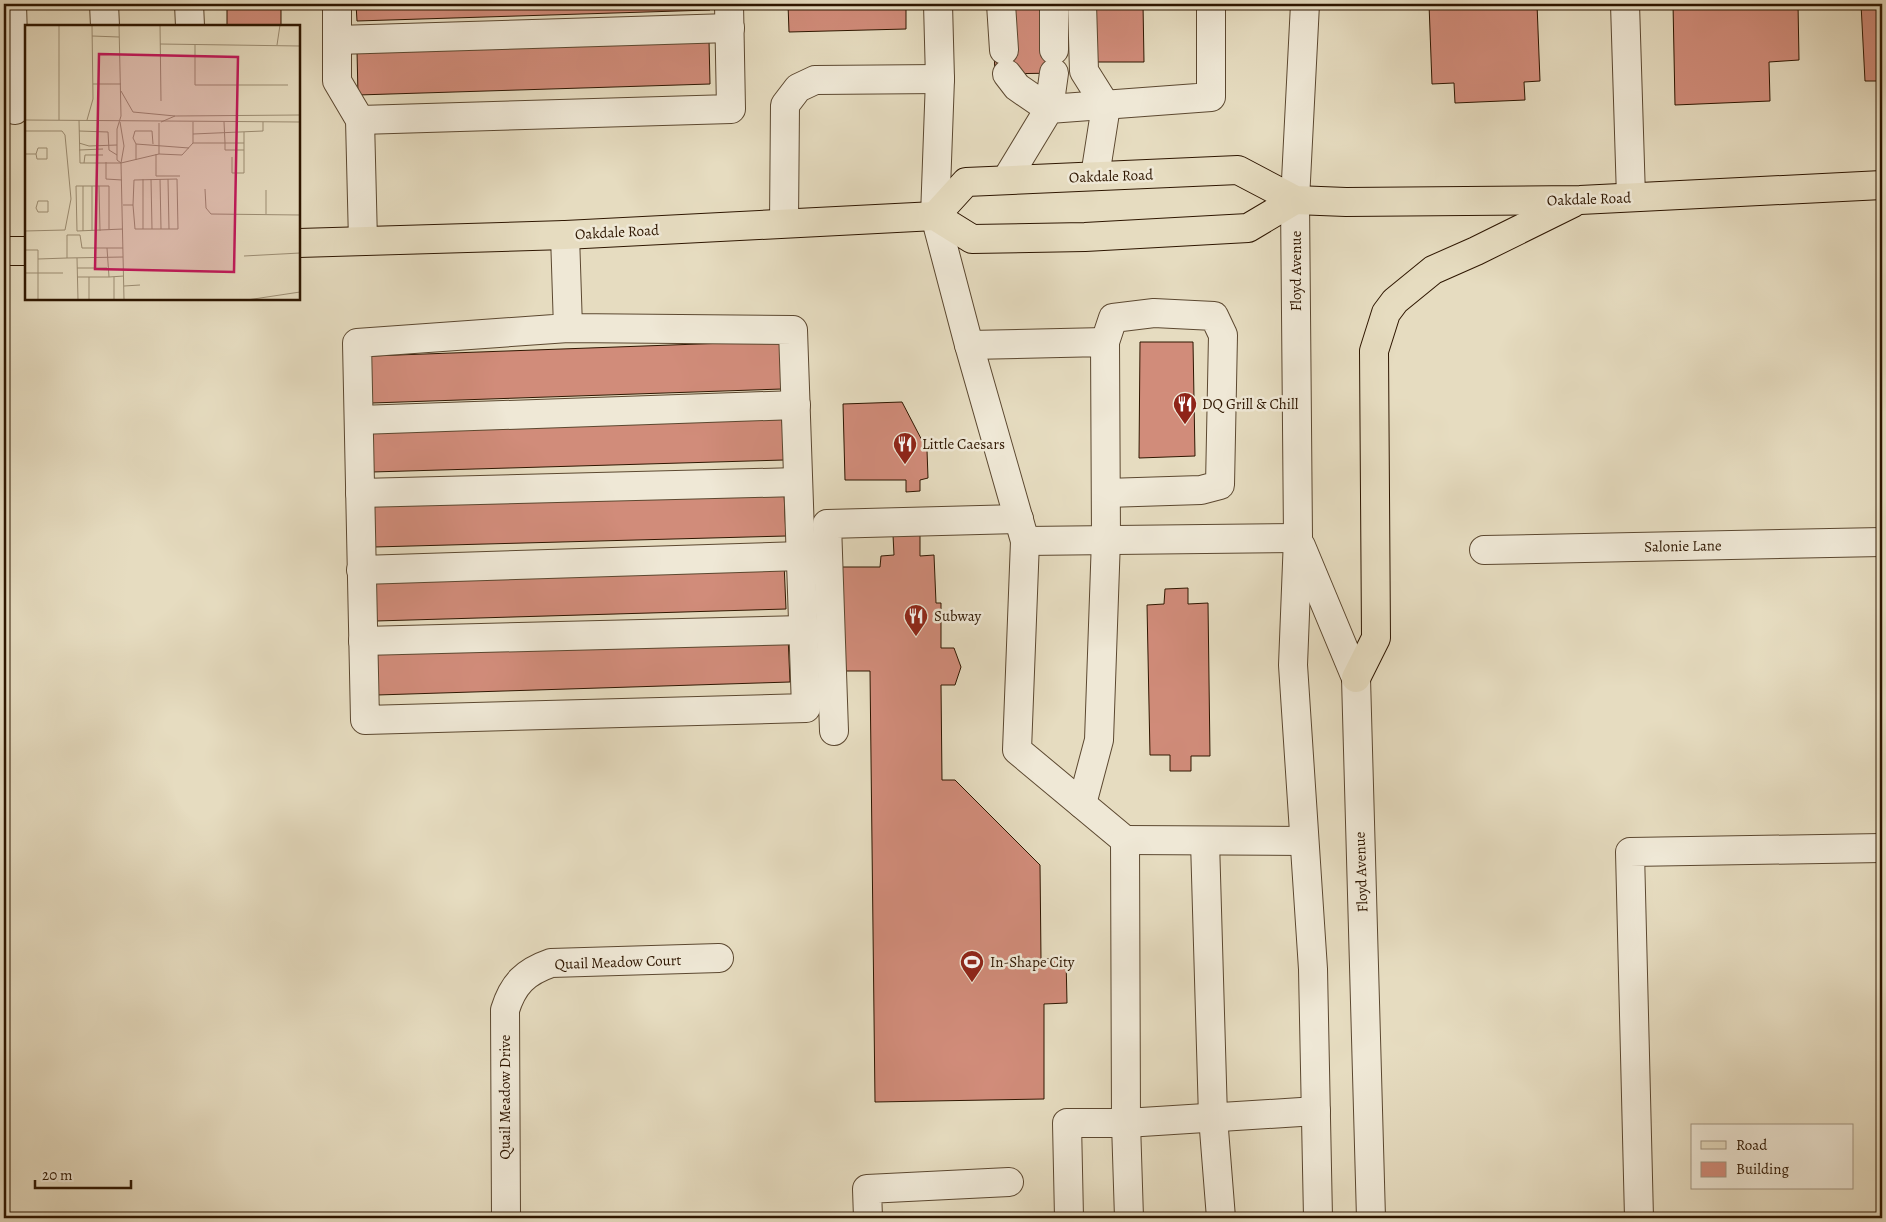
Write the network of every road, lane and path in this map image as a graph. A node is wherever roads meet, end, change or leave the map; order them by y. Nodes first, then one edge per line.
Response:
1 (12, 4) edge
2 (104, 4) edge
3 (189, 4) edge
4 (337, 4) edge
5 (938, 4) edge
6 (1001, 4) edge
7 (1054, 4) edge
8 (1082, 4) edge
9 (1211, 4) edge
10 (1305, 4) edge
11 (1626, 4) edge
12 (730, 16) edge
13 (105, 25) edge
14 (190, 25) edge
15 (337, 40) junction
16 (940, 79) junction
17 (1106, 106) junction
18 (1049, 109) junction
19 (15, 110) edge
20 (360, 120) junction
21 (1095, 176) junction
22 (1006, 180) junction
23 (1882, 185) edge
24 (1631, 197) junction
25 (1295, 200) junction
26 (1580, 200) junction
27 (935, 216) junction
28 (784, 223) junction
29 (566, 235) junction
30 (363, 241) junction
31 (300, 243) edge
32 (4, 251) edge
33 (25, 251) edge
34 (568, 328) junction
35 (1104, 342) junction
36 (969, 345) junction
37 (796, 405) junction
38 (359, 420) junction
39 (798, 482) junction
40 (360, 493) junction
41 (1106, 493) junction
42 (1022, 530) junction
43 (1298, 538) junction
44 (1106, 539) junction
45 (1882, 542) edge
46 (1484, 550) dead end
47 (801, 556) junction
48 (361, 570) junction
49 (803, 630) junction
50 (363, 641) junction
51 (1356, 678) junction
52 (834, 731) dead end
53 (1082, 804) junction
54 (1125, 840) junction
55 (1205, 841) junction
56 (1304, 842) junction
57 (1882, 848) edge
58 (719, 958) dead end
59 (521, 979) joint
60 (1316, 1111) junction
61 (1213, 1117) junction
62 (1126, 1122) junction
63 (1009, 1182) dead end
64 (506, 1218) edge
65 (868, 1218) edge
66 (1069, 1218) edge
67 (1129, 1218) edge
68 (1221, 1218) edge
69 (1318, 1218) edge
70 (1371, 1218) edge
71 (1639, 1218) edge

1 - 19 street
2 - 13 street
3 - 14 street
4 - 15 street
5 - 16 street
6 - 18 street
7 - 18 street
8 - 17 street
9 - 17 street
10 - 25 street, Floyd Avenue
11 - 24 street
12 - 15 street
12 - 20 street
15 - 20 street
16 - 27 street
16 - 28 street
17 - 18 street
17 - 21 street
18 - 22 street
20 - 30 street
21 - 22 main road, Oakdale Road
21 - 25 main road, Oakdale Road
22 - 27 main road, Oakdale Road
23 - 24 main road, Oakdale Road
24 - 26 main road, Oakdale Road
25 - 26 main road, Oakdale Road
25 - 27 main road
25 - 43 street, Floyd Avenue
26 - 51 main road
27 - 28 main road, Oakdale Road
27 - 36 street
28 - 29 main road, Oakdale Road
29 - 30 main road, Oakdale Road
29 - 34 street
30 - 31 main road, Oakdale Road
32 - 33 main road
34 - 37 street
34 - 38 street
35 - 36 street
35 - 41 street
35 - 41 street
36 - 42 street
37 - 38 street
37 - 39 street
38 - 40 street
39 - 40 street
39 - 47 street
40 - 48 street
41 - 44 street
42 - 44 street
42 - 52 street
42 - 53 street
43 - 44 street
43 - 51 street, Floyd Avenue
43 - 56 street, Floyd Avenue
44 - 53 street
45 - 46 street, Salonie Lane
47 - 48 street
47 - 49 street
48 - 50 street
49 - 50 street
49 - 50 street
51 - 70 street, Floyd Avenue
53 - 54 street
54 - 55 street
54 - 62 street
55 - 56 street
55 - 61 street
56 - 60 street, Floyd Avenue
57 - 71 street
58 - 59 street, Quail Meadow Court
59 - 64 street, Quail Meadow Drive
60 - 61 street
60 - 69 street, Floyd Avenue
61 - 62 street
61 - 68 street
62 - 66 street
62 - 67 street
63 - 65 street

